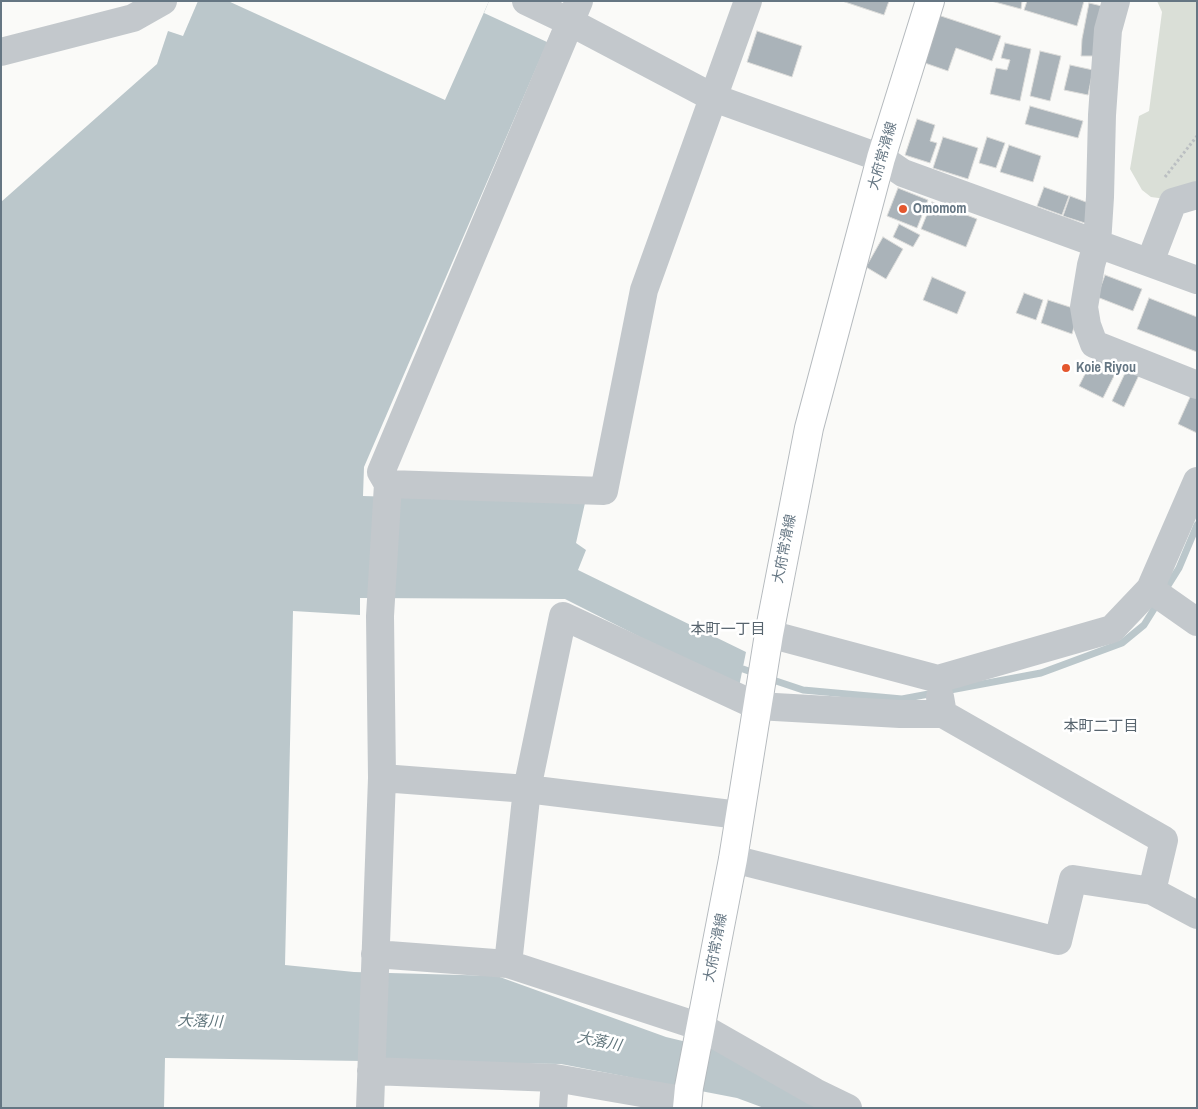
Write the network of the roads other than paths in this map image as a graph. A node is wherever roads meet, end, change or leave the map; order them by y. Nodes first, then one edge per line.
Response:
1 (163, 1) edge
2 (526, 1) edge
3 (748, 1) edge
4 (930, 1) edge
5 (1116, 1) edge
6 (570, 14) edge
7 (1, 52) edge
8 (714, 98) junction
9 (882, 158) junction
10 (1197, 195) edge
11 (1097, 244) junction
12 (1150, 262) junction
13 (1197, 280) edge
14 (1197, 385) edge
15 (1197, 481) edge
16 (388, 484) junction
17 (1151, 589) junction
18 (1197, 622) edge
19 (767, 647) junction
20 (938, 679) junction
21 (758, 699) junction
22 (943, 711) junction
23 (382, 778) junction
24 (527, 789) junction
25 (739, 815) junction
26 (733, 859) junction
27 (1152, 891) junction
28 (1197, 915) edge
29 (375, 954) junction
30 (508, 964) junction
31 (700, 1034) junction
32 (371, 1071) junction
33 (556, 1078) junction
34 (688, 1098) edge
35 (370, 1108) edge
36 (553, 1108) edge
37 (848, 1108) edge

1 - 7 street
2 - 6 street
3 - 8 street
4 - 9 main road, 大府常滑線
5 - 11 street
6 - 8 street
6 - 16 street
8 - 9 street
8 - 16 street
9 - 11 street
9 - 19 main road, 大府常滑線
10 - 12 street
11 - 12 street
11 - 14 street
12 - 13 street
15 - 17 street
16 - 23 street
17 - 18 street
17 - 20 street
19 - 20 street
19 - 21 main road, 大府常滑線
20 - 22 street
21 - 22 street
21 - 24 street
21 - 25 main road, 大府常滑線
22 - 27 street
23 - 24 street
23 - 29 street
24 - 25 street
24 - 30 street
25 - 26 main road, 大府常滑線
26 - 27 street
26 - 31 main road, 大府常滑線
27 - 28 street
29 - 30 street
29 - 32 street
30 - 31 street
31 - 34 main road, 大府常滑線
31 - 37 street
32 - 33 street
32 - 35 street
33 - 34 street
33 - 36 street

